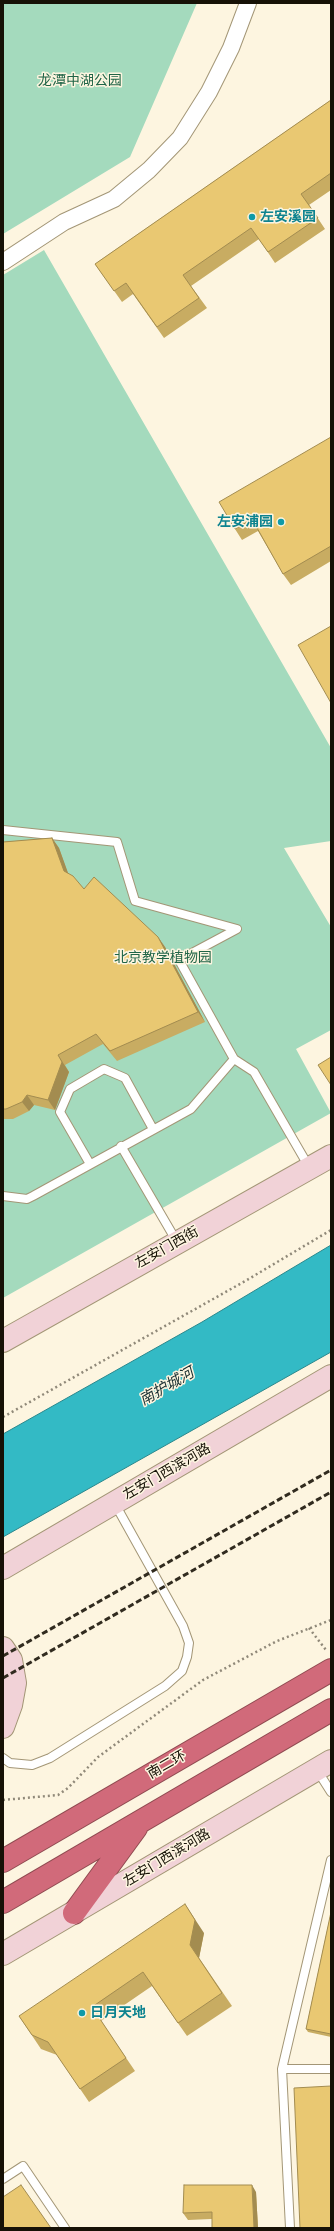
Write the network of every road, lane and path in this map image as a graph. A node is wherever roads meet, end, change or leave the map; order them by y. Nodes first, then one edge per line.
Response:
1 (248, 3) edge
2 (3, 262) edge
3 (3, 830) edge
4 (234, 1059) junction
5 (153, 1129) junction
6 (121, 1146) junction
7 (331, 1156) edge
8 (90, 1164) junction
9 (310, 1168) junction
10 (3, 1196) edge
11 (331, 1230) edge
12 (176, 1242) junction
13 (3, 1341) edge
14 (331, 1376) edge
15 (3, 1417) edge
16 (115, 1503) junction
17 (3, 1568) edge
18 (331, 1620) edge
19 (309, 1628) junction
20 (3, 1648) edge
21 (328, 1660) edge
22 (331, 1710) edge
23 (3, 1727) edge
24 (3, 1758) edge
25 (324, 1765) edge
26 (331, 1792) edge
27 (3, 1800) edge
28 (142, 1821) junction
29 (331, 1860) edge
30 (3, 1861) edge
31 (3, 1902) edge
32 (74, 1913) junction
33 (3, 1954) edge
34 (282, 2069) junction
35 (331, 2069) edge
36 (3, 2179) edge
37 (65, 2228) edge
38 (290, 2228) edge

1 - 2 street
3 - 4 lane
4 - 5 lane
4 - 9 lane
5 - 6 lane
5 - 8 lane
6 - 8 lane
6 - 12 lane
7 - 9 street, 左安门西街
8 - 10 lane
9 - 12 street, 左安门西街
11 - 15 path
12 - 13 street, 左安门西街
14 - 16 street, 左安门西滨河路
16 - 17 street, 左安门西滨河路
16 - 24 lane
18 - 19 path
19 - 21 path
19 - 27 path
20 - 23 street
21 - 30 highway, 南二环
22 - 28 highway
25 - 26 lane
25 - 32 street, 左安门西滨河路
28 - 31 highway
28 - 32 highway
29 - 34 lane
32 - 33 street, 左安门西滨河路
34 - 35 lane
34 - 38 lane
36 - 37 lane

